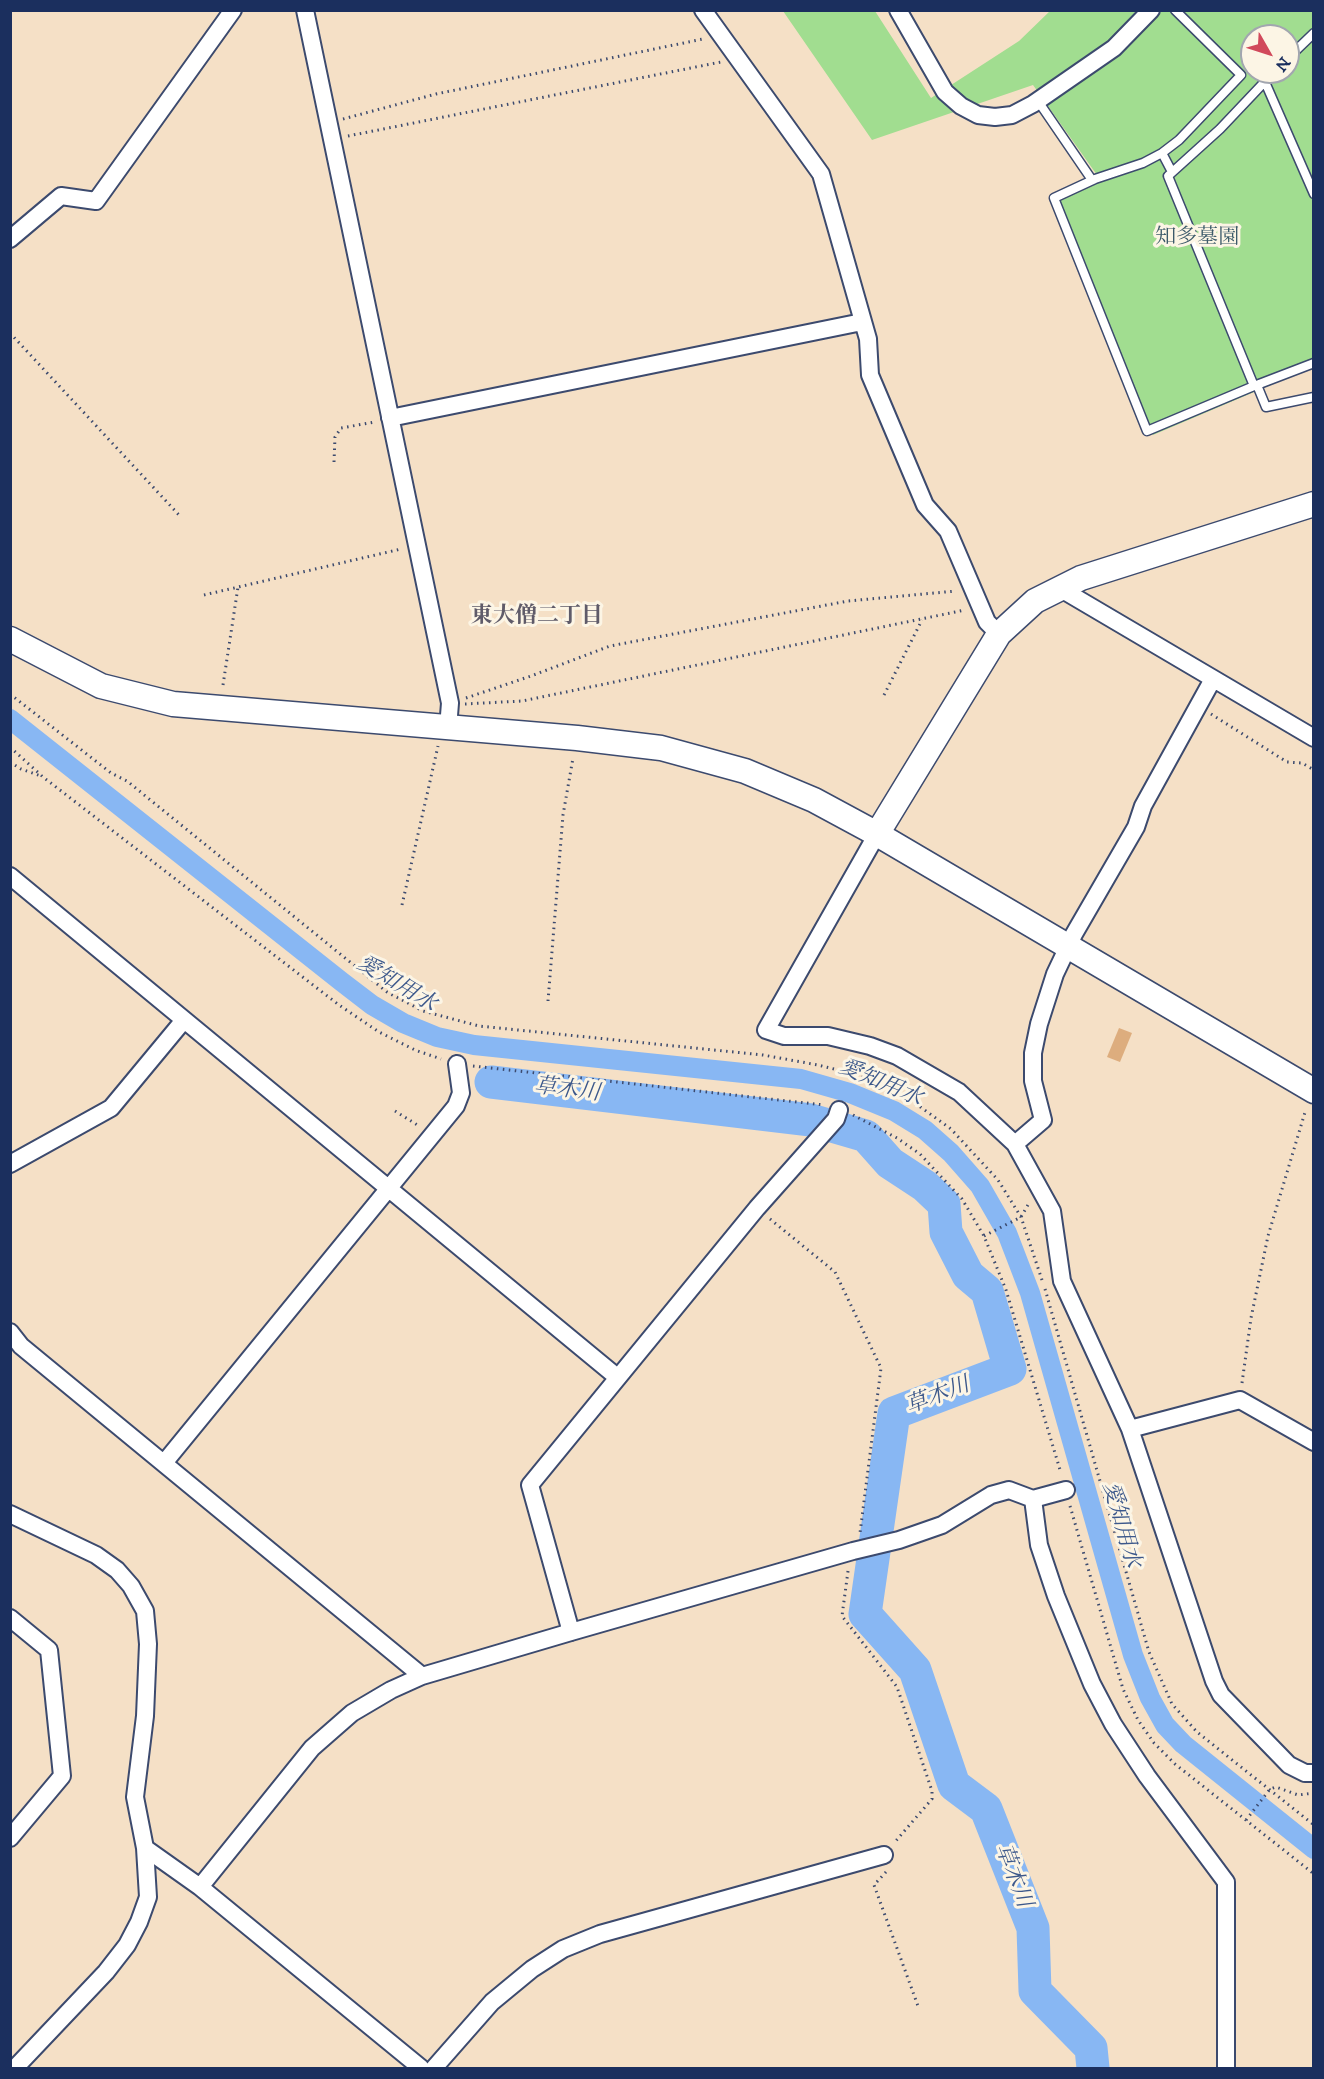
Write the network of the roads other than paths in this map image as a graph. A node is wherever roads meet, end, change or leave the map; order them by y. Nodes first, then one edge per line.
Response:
1 (233, 10) edge
2 (304, 10) edge
3 (703, 10) edge
4 (898, 10) edge
5 (1152, 10) edge
6 (1176, 10) edge
7 (1314, 33) edge
8 (1300, 46) edge
9 (1264, 84) edge
10 (1267, 84) edge
11 (1038, 101) junction
12 (1162, 153) junction
13 (1172, 172) junction
14 (1092, 180) junction
15 (1314, 194) edge
16 (10, 239) edge
17 (862, 322) junction
18 (1314, 363) edge
19 (1256, 386) junction
20 (1314, 397) edge
21 (390, 419) junction
22 (1314, 504) edge
23 (1061, 589) junction
24 (999, 634) junction
25 (10, 639) edge
26 (1213, 679) junction
27 (444, 728) junction
28 (1314, 738) edge
29 (877, 834) junction
30 (10, 876) edge
31 (1067, 948) junction
32 (184, 1020) junction
33 (457, 1064) road end
34 (1313, 1091) edge
35 (839, 1110) road end
36 (1015, 1144) junction
37 (10, 1164) edge
38 (389, 1186) junction
39 (10, 1332) edge
40 (617, 1377) junction
41 (1130, 1429) junction
42 (1314, 1442) edge
43 (164, 1463) junction
44 (1066, 1490) road end
45 (1033, 1499) junction
46 (10, 1515) edge
47 (10, 1618) edge
48 (572, 1632) junction
49 (422, 1676) junction
50 (1314, 1773) edge
51 (10, 1838) edge
52 (146, 1848) junction
53 (884, 1855) road end
54 (200, 1887) junction
55 (15, 2068) edge
56 (421, 2068) edge
57 (434, 2068) edge
58 (1227, 2068) edge

1 - 16 street
2 - 21 street
3 - 17 street
4 - 11 street
5 - 11 street
6 - 12 lane
7 - 8 lane
9 - 13 lane
10 - 15 lane
11 - 14 lane
12 - 13 lane
12 - 14 lane
13 - 19 lane
14 - 19 lane
17 - 21 street
17 - 24 street
18 - 19 lane
19 - 20 lane
21 - 27 street
22 - 23 street
23 - 24 street
23 - 26 street
24 - 29 street
25 - 27 street
26 - 28 street
26 - 31 street
27 - 29 street
29 - 31 street
29 - 36 street
30 - 32 street
31 - 34 street
31 - 36 street
32 - 37 street
32 - 38 street
33 - 38 street
35 - 40 street
36 - 41 street
38 - 40 street
38 - 43 street
39 - 43 street
40 - 48 street
41 - 42 street
41 - 50 street
43 - 49 street
44 - 45 street
45 - 48 street
45 - 58 street
46 - 52 street
47 - 51 street
48 - 49 street
49 - 54 street
52 - 54 street
52 - 55 street
53 - 57 street
54 - 56 street

